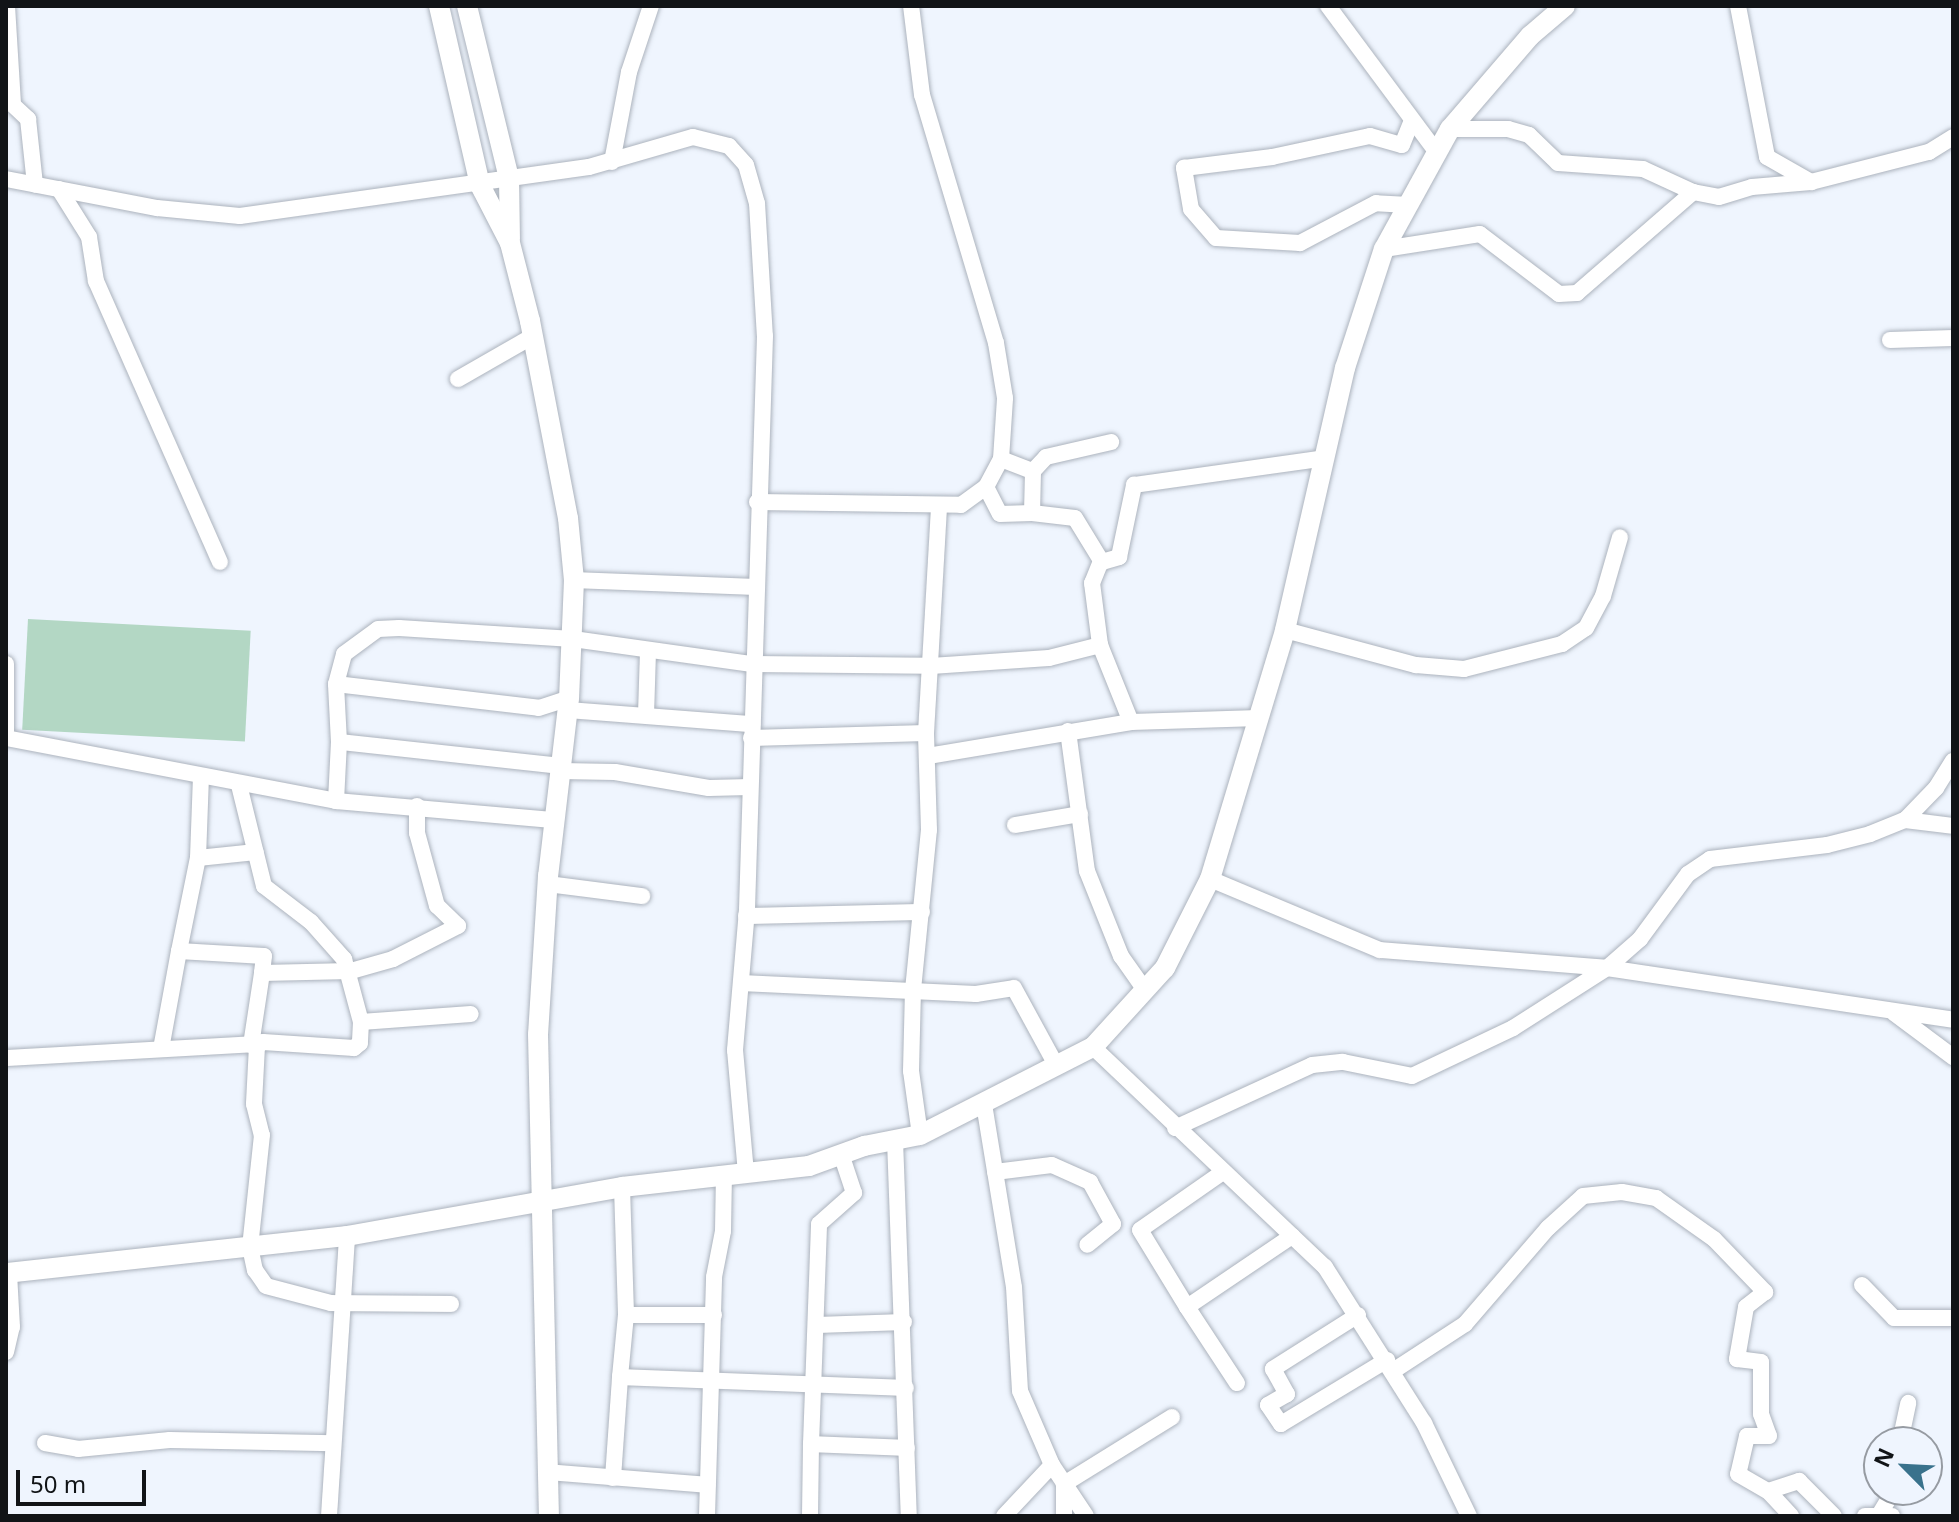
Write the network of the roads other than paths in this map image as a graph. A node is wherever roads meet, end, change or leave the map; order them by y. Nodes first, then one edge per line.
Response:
1 (7, 6) edge
2 (439, 6) edge
3 (467, 6) edge
4 (651, 6) edge
5 (911, 6) edge
6 (1328, 6) edge
7 (1565, 6) edge
8 (1738, 6) edge
9 (1412, 120) junction
10 (1450, 129) junction
11 (1953, 137) edge
12 (1437, 153) junction
13 (612, 162) junction
14 (509, 178) junction
15 (6, 179) edge
16 (1811, 182) junction
17 (35, 185) junction
18 (480, 185) junction
19 (59, 189) junction
20 (1693, 192) junction
21 (1409, 205) junction
22 (510, 243) junction
23 (1384, 249) junction
24 (533, 336) junction
25 (1953, 338) edge
26 (1890, 340) dead end
27 (458, 379) dead end
28 (1111, 442) dead end
29 (1325, 458) junction
30 (1001, 459) junction
31 (1033, 471) junction
32 (986, 487) junction
33 (757, 502) junction
34 (939, 507) junction
35 (1032, 513) junction
36 (1620, 537) dead end
37 (1101, 561) junction
38 (220, 562) dead end
39 (574, 580) junction
40 (755, 587) junction
41 (1285, 630) junction
42 (573, 639) junction
43 (1100, 645) junction
44 (648, 653) junction
45 (6, 664) edge
46 (752, 664) junction
47 (931, 666) junction
48 (336, 684) junction
49 (569, 704) junction
50 (646, 715) junction
51 (1259, 718) junction
52 (1131, 722) junction
53 (6, 731) edge
54 (752, 731) junction
55 (1068, 731) junction
56 (926, 733) junction
57 (6, 738) edge
58 (339, 742) junction
59 (928, 756) junction
60 (1953, 761) edge
61 (561, 769) junction
62 (201, 776) junction
63 (239, 785) junction
64 (750, 787) junction
65 (336, 801) junction
66 (417, 806) junction
67 (1080, 814) junction
68 (555, 820) junction
69 (1905, 820) junction
70 (1015, 825) dead end
71 (1953, 826) edge
72 (256, 852) junction
73 (198, 858) junction
74 (1210, 879) junction
75 (548, 884) junction
76 (642, 896) dead end
77 (922, 912) junction
78 (746, 916) junction
79 (179, 951) junction
80 (1607, 968) junction
81 (351, 971) junction
82 (262, 973) junction
83 (741, 983) junction
84 (913, 990) junction
85 (1145, 990) junction
86 (1889, 1010) junction
87 (471, 1014) dead end
88 (1953, 1020) edge
89 (361, 1022) junction
90 (254, 1045) junction
91 (1093, 1047) junction
92 (161, 1049) junction
93 (1953, 1057) edge
94 (6, 1058) edge
95 (1056, 1065) junction
96 (984, 1104) junction
97 (1175, 1128) junction
98 (920, 1135) junction
99 (895, 1140) junction
100 (841, 1154) junction
101 (995, 1172) junction
102 (1223, 1172) junction
103 (746, 1173) junction
104 (724, 1175) junction
105 (622, 1187) junction
106 (544, 1204) junction
107 (347, 1236) junction
108 (1292, 1236) junction
109 (1087, 1245) dead end
110 (250, 1247) junction
111 (7, 1273) edge
112 (1862, 1285) dead end
113 (344, 1304) junction
114 (451, 1304) dead end
115 (1187, 1307) junction
116 (626, 1315) junction
117 (714, 1315) junction
118 (1358, 1315) junction
119 (1953, 1318) edge
120 (904, 1322) junction
121 (817, 1325) junction
122 (6, 1352) edge
123 (1390, 1366) junction
124 (620, 1377) junction
125 (711, 1377) junction
126 (814, 1382) junction
127 (1237, 1383) dead end
128 (906, 1388) junction
129 (1908, 1403) dead end
130 (1172, 1417) dead end
131 (1903, 1426) edge
132 (45, 1443) dead end
133 (333, 1443) junction
134 (811, 1444) junction
135 (907, 1448) junction
136 (1052, 1465) junction
137 (547, 1472) junction
138 (613, 1478) junction
139 (1064, 1484) junction
140 (707, 1485) junction
141 (1768, 1491) junction
142 (329, 1516) edge
143 (549, 1516) edge
144 (707, 1516) edge
145 (810, 1516) edge
146 (909, 1516) edge
147 (1004, 1516) edge
148 (1064, 1516) edge
149 (1086, 1516) edge
150 (1469, 1516) edge
151 (1791, 1516) edge
152 (1834, 1516) edge

1 - 17 street
2 - 18 street
3 - 14 street
4 - 13 street
5 - 30 street
6 - 9 street
7 - 10 street
8 - 16 street
9 - 12 street
9 - 21 street
10 - 12 street
10 - 20 street
11 - 16 street
12 - 21 street
13 - 14 street
13 - 33 street
14 - 18 street
14 - 22 street
15 - 17 street
16 - 20 street
17 - 19 street
18 - 19 street
18 - 22 street
19 - 38 street
20 - 23 street
21 - 23 street
22 - 24 street
23 - 29 street
24 - 27 street
24 - 39 street
25 - 26 street
28 - 31 street
29 - 37 street
29 - 41 street
30 - 31 street
30 - 32 street
31 - 35 street
32 - 34 street
32 - 35 street
33 - 34 street
33 - 40 street
34 - 47 street
35 - 37 street
36 - 41 street
37 - 43 street
39 - 40 street
39 - 42 street
40 - 46 street
41 - 51 street
42 - 44 street
42 - 48 street
42 - 49 street
43 - 47 street
43 - 52 street
44 - 46 street
44 - 50 street
45 - 53 street
46 - 47 street
46 - 54 street
47 - 56 street
48 - 49 street
48 - 58 street
49 - 50 street
49 - 61 street
50 - 54 street
51 - 52 street
51 - 74 street
52 - 55 street
54 - 56 street
54 - 64 street
55 - 59 street
55 - 67 street
56 - 59 street
57 - 62 street
58 - 61 street
58 - 65 street
59 - 77 street
60 - 69 street
61 - 64 street
61 - 68 street
62 - 63 street
62 - 73 street
63 - 65 street
63 - 72 street
64 - 78 street
65 - 66 street
66 - 68 street
66 - 81 street
67 - 70 street
67 - 85 street
68 - 75 street
69 - 71 street
69 - 80 street
72 - 73 street
72 - 81 street
73 - 79 street
74 - 80 street
74 - 85 street
75 - 76 street
75 - 106 street
77 - 78 street
77 - 84 street
78 - 83 street
79 - 82 street
79 - 92 street
80 - 86 street
80 - 97 street
81 - 82 street
81 - 89 street
82 - 90 street
83 - 84 street
83 - 103 street
84 - 95 street
84 - 98 street
85 - 91 street
86 - 88 street
86 - 93 street
87 - 89 street
89 - 90 street
90 - 92 street
90 - 110 street
91 - 95 street
91 - 97 street
92 - 94 street
95 - 96 street
96 - 98 street
96 - 101 street
97 - 102 street
98 - 99 street
99 - 100 street
99 - 120 street
100 - 103 street
100 - 121 street
101 - 109 street
101 - 136 street
102 - 108 street
102 - 115 street
103 - 104 street
104 - 105 street
104 - 117 street
105 - 106 street
105 - 116 street
106 - 107 street
106 - 137 street
107 - 110 street
107 - 113 street
108 - 115 street
108 - 118 street
110 - 111 street
110 - 113 street
111 - 122 street
112 - 119 street
113 - 114 street
113 - 133 street
115 - 127 street
116 - 117 street
116 - 124 street
117 - 125 street
118 - 123 street
118 - 123 street
120 - 121 street
120 - 128 street
121 - 126 street
123 - 141 street
123 - 150 street
124 - 125 street
124 - 138 street
125 - 126 street
125 - 140 street
126 - 128 street
126 - 134 street
128 - 135 street
129 - 131 street
130 - 139 street
132 - 133 street
133 - 142 street
134 - 135 street
134 - 145 street
135 - 146 street
136 - 139 street
136 - 147 street
137 - 138 street
137 - 143 street
138 - 140 street
139 - 148 street
139 - 149 street
140 - 144 street
141 - 151 street
141 - 152 street

